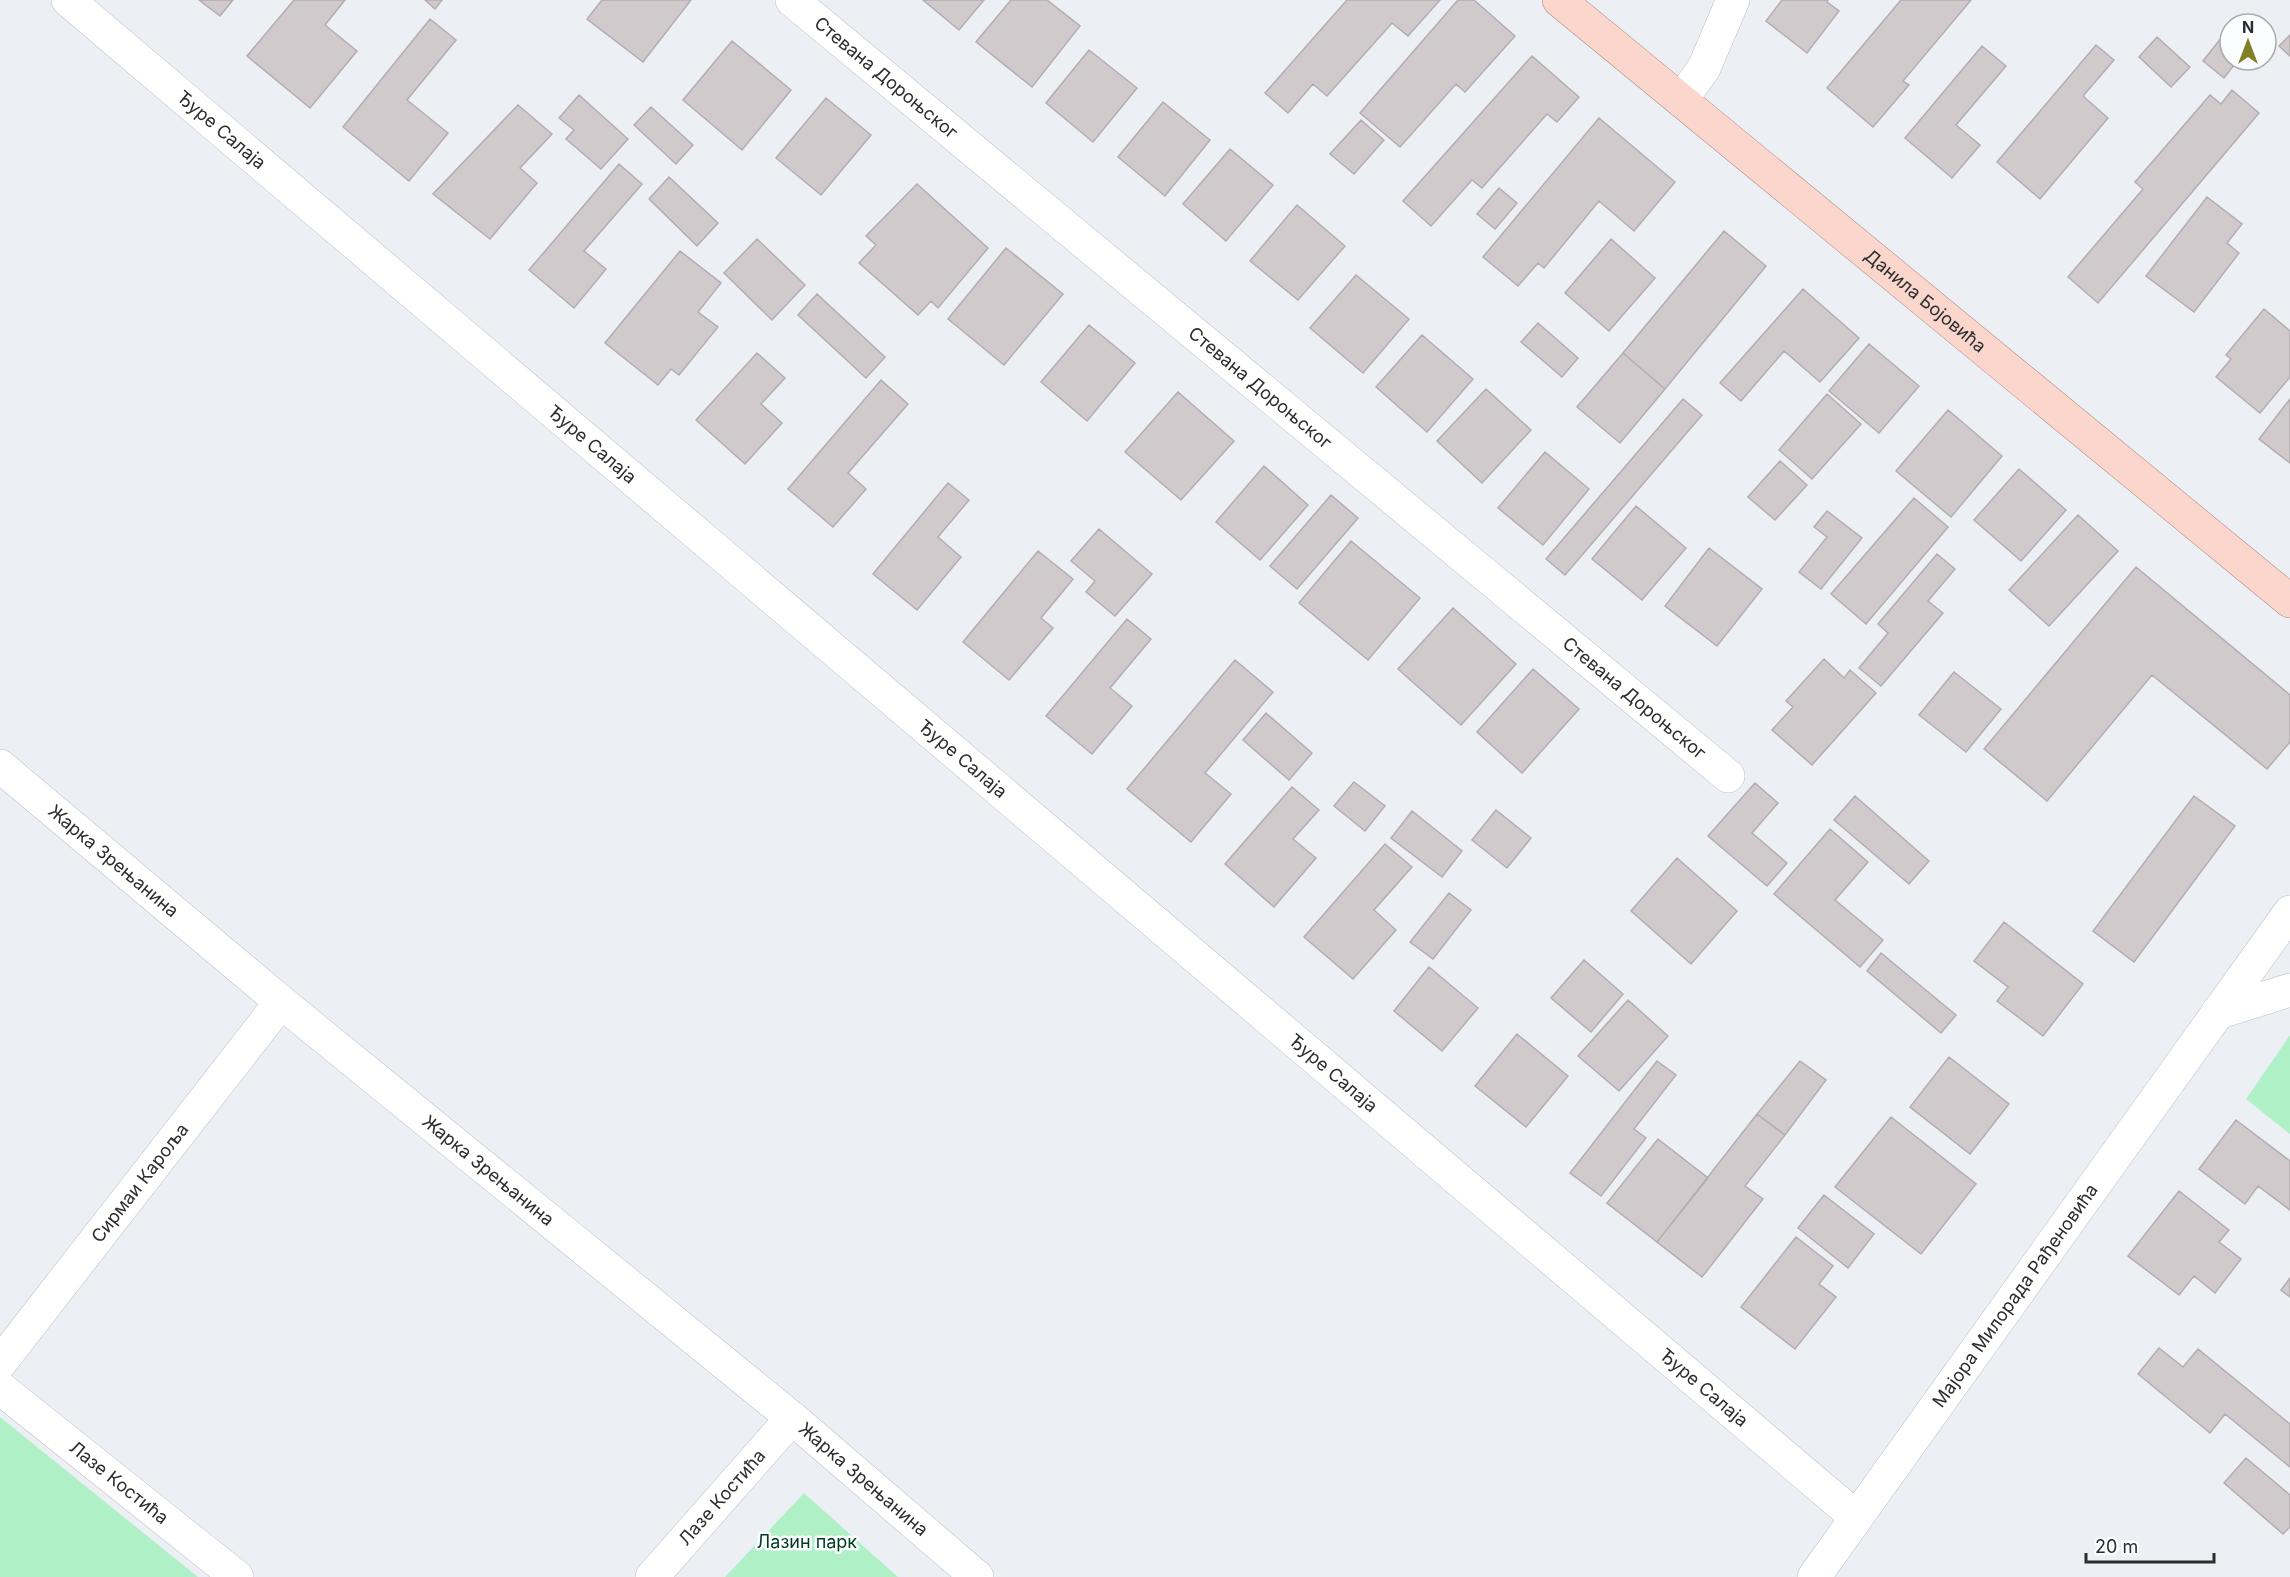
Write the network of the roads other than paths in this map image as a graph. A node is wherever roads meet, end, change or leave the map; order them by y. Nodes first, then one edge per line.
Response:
1 (68, 0) edge
2 (792, 0) edge
3 (1559, 0) edge
4 (1733, 0) edge
5 (1681, 100) junction
6 (2290, 602) edge
7 (0, 766) edge
8 (1728, 776) dead end
9 (2290, 912) edge
10 (2290, 990) edge
11 (281, 1002) junction
12 (2217, 1013) junction
13 (0, 1363) edge
14 (0, 1388) edge
15 (792, 1418) junction
16 (1856, 1517) junction
17 (237, 1577) edge
18 (652, 1577) edge
19 (977, 1577) edge
20 (1814, 1577) edge

1 - 16 street, Ђуре Салаја
2 - 8 street, Стевана Дороњског
3 - 5 main road, Данила Бојовића
4 - 5 street
5 - 6 main road, Данила Бојовића
7 - 11 street, Жарка Зрењанина
9 - 12 street, Мајора Милорада Рађеновића
10 - 12 street
11 - 13 street, Сирмаи Кароља
11 - 15 street, Жарка Зрењанина
12 - 16 street, Мајора Милорада Рађеновића
14 - 17 street, Лазе Костића
15 - 18 street, Лазе Костића
15 - 19 street, Жарка Зрењанина
16 - 20 street, Мајора Милорада Рађеновића

